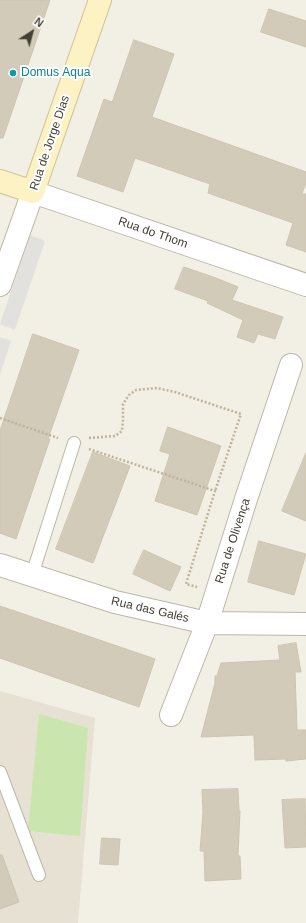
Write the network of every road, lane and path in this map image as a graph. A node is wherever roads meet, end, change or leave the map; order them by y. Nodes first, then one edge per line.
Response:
1 (100, 0) edge
2 (0, 181) edge
3 (33, 192) junction
4 (0, 285) edge
5 (306, 285) edge
6 (291, 365) dead end
7 (0, 418) edge
8 (74, 443) junction
9 (215, 491) junction
10 (0, 565) edge
11 (32, 575) junction
12 (216, 594) junction
13 (207, 623) junction
14 (306, 624) edge
15 (171, 716) dead end
16 (0, 772) edge
17 (39, 874) dead end

1 - 3 main road, Rua de Jorge Dias
2 - 3 main road, Rua do Thom
3 - 4 street, Rua de Jorge Dias
3 - 5 street, Rua do Thom
6 - 12 street, Rua de Olivença
7 - 8 path
8 - 9 path
8 - 9 path
8 - 11 lane
9 - 12 path
10 - 11 street, Rua das Galés
11 - 13 street, Rua das Galés
12 - 13 street, Rua de Olivença
13 - 14 street, Rua das Galés
13 - 15 street, Rua de Olivença
16 - 17 lane

